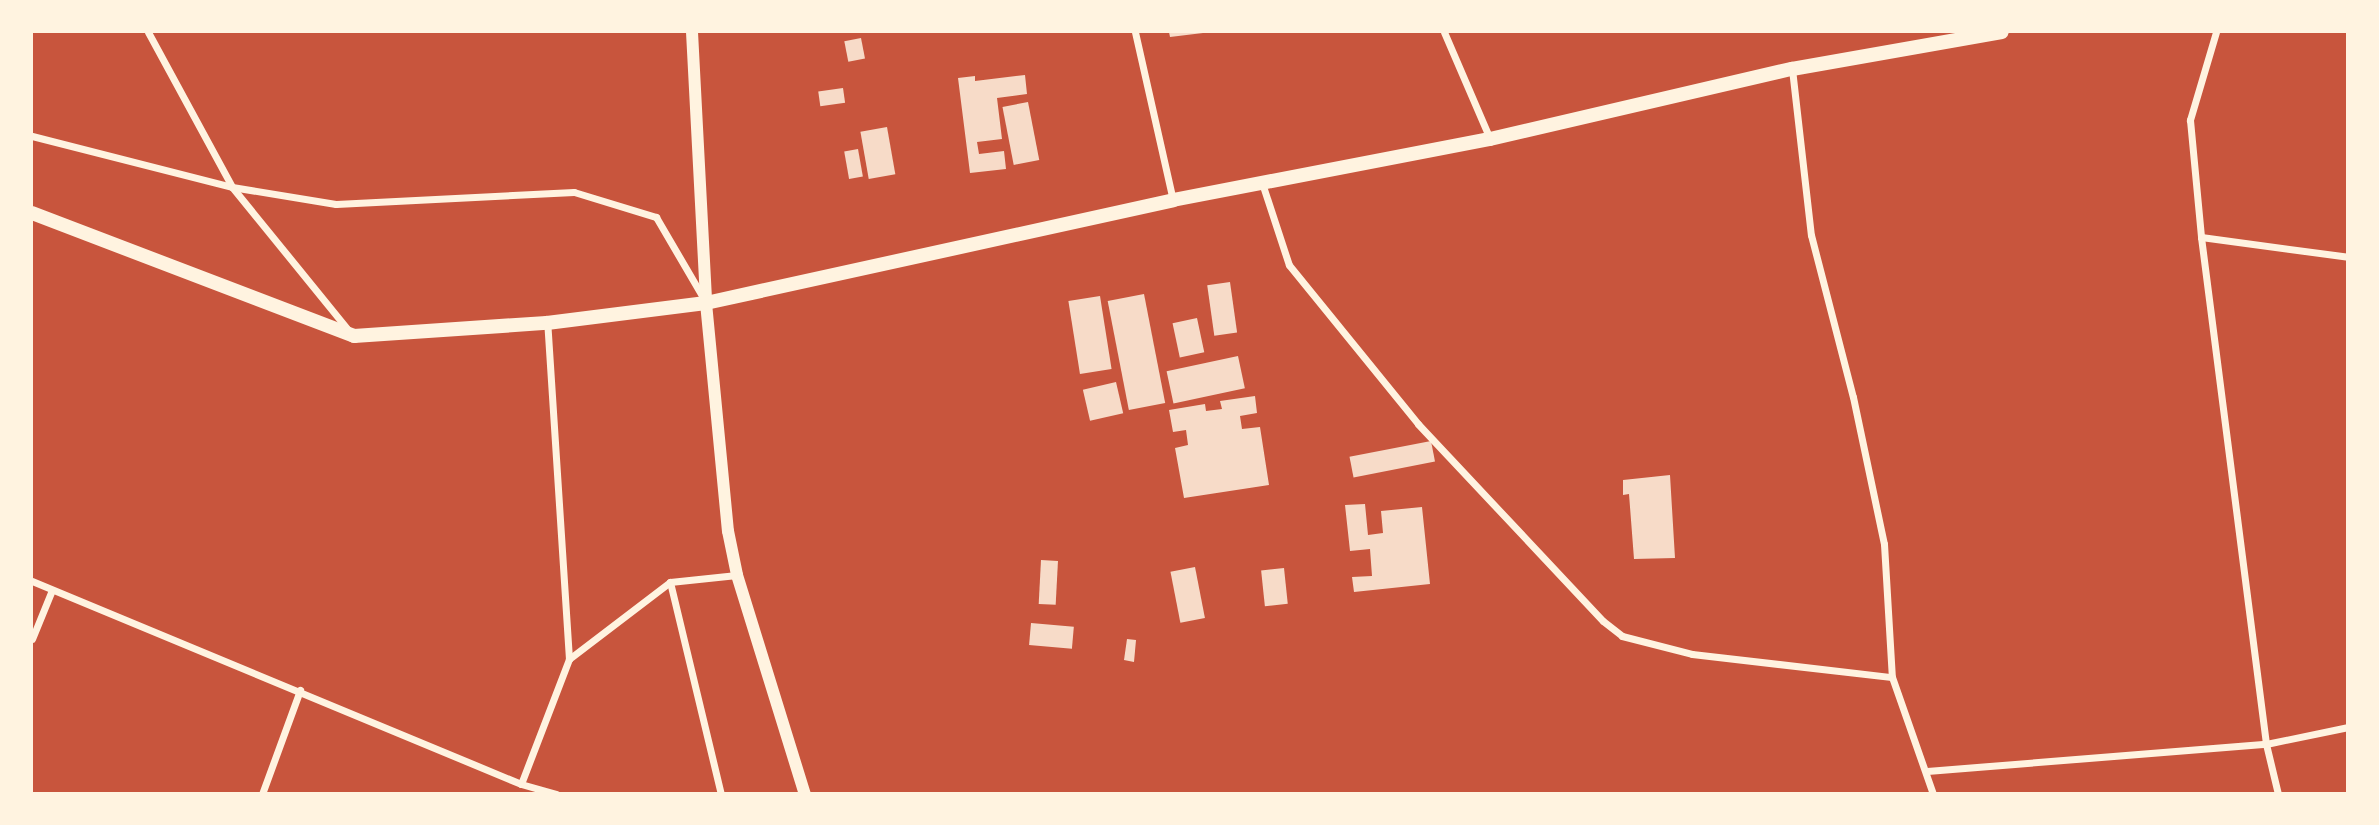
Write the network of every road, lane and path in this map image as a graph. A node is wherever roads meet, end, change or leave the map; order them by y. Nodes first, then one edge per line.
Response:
1 (148, 32) edge
2 (692, 32) edge
3 (1135, 32) edge
4 (1444, 32) edge
5 (2002, 32) edge
6 (2216, 32) edge
7 (1792, 69) junction
8 (32, 136) edge
9 (1490, 139) junction
10 (1262, 183) junction
11 (232, 187) junction
12 (1173, 200) junction
13 (32, 213) edge
14 (2201, 237) junction
15 (2347, 257) edge
16 (706, 303) junction
17 (548, 323) junction
18 (354, 337) junction
19 (737, 575) junction
20 (32, 581) edge
21 (670, 582) junction
22 (52, 590) junction
23 (32, 639) edge
24 (569, 659) junction
25 (1892, 677) junction
26 (300, 690) junction
27 (2347, 727) edge
28 (2266, 744) junction
29 (1927, 771) junction
30 (521, 783) junction
31 (535, 791) edge
32 (262, 793) edge
33 (557, 793) edge
34 (721, 793) edge
35 (805, 793) edge
36 (1933, 793) edge
37 (2278, 793) edge

1 - 11 street
2 - 16 street
3 - 12 street
4 - 9 street
5 - 7 main road
6 - 14 street
7 - 9 main road
7 - 25 street
8 - 11 street
9 - 10 main road
10 - 12 main road
10 - 25 street
11 - 16 street
11 - 18 street
12 - 16 main road
13 - 18 main road
14 - 15 street
14 - 28 street
16 - 17 main road
16 - 19 street
17 - 18 main road
17 - 24 street
19 - 21 street
19 - 35 street
20 - 22 street
21 - 24 street
21 - 34 street
22 - 23 street
22 - 26 street
24 - 30 street
25 - 29 street
26 - 30 street
26 - 32 street
27 - 28 street
28 - 29 street
28 - 37 street
29 - 36 street
30 - 31 street
31 - 33 street

